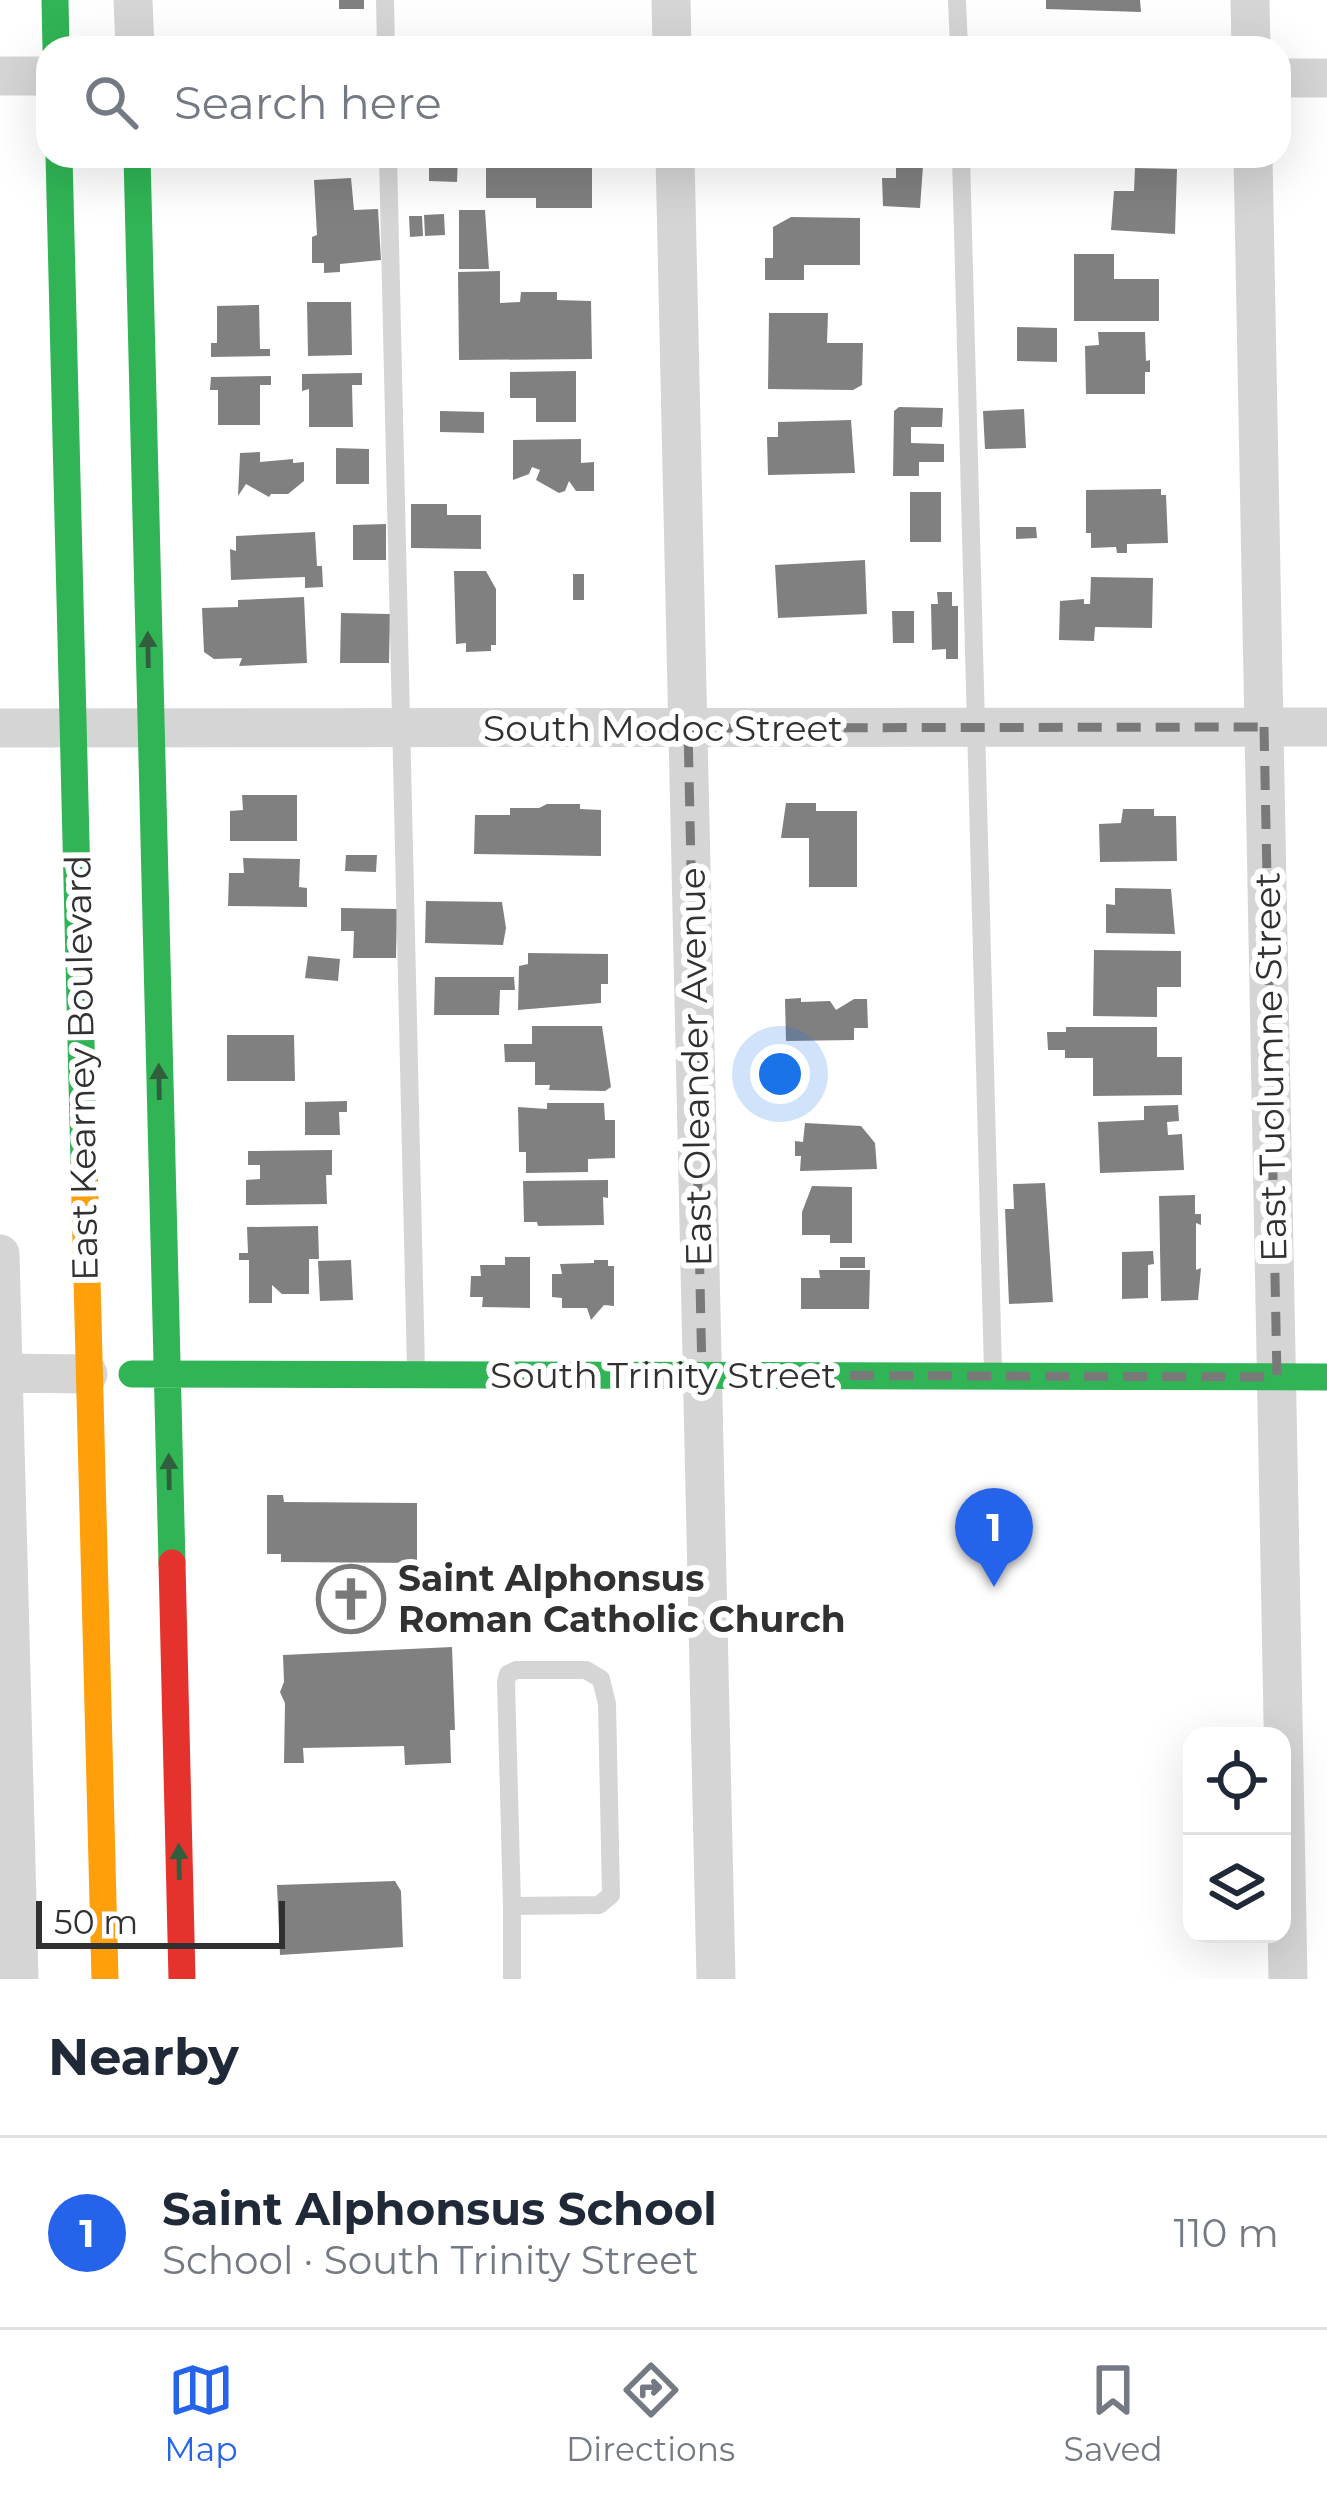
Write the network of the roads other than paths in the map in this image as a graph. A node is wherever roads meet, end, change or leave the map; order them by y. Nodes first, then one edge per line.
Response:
1 (55, 0) edge
2 (133, 0) edge
3 (385, 0) edge
4 (671, 0) edge
5 (957, 0) edge
6 (1250, 0) edge
7 (56, 36) edge
8 (134, 36) edge
9 (386, 36) edge
10 (672, 36) edge
11 (958, 36) edge
12 (1251, 36) edge
13 (0, 76) edge
14 (36, 76) edge
15 (1291, 77) edge
16 (1327, 77) edge
17 (59, 168) edge
18 (137, 168) edge
19 (388, 168) edge
20 (675, 168) edge
21 (962, 168) edge
22 (1253, 168) edge
23 (1264, 727) junction
24 (1327, 727) edge
25 (0, 728) edge
26 (688, 728) junction
27 (974, 728) junction
28 (72, 729) junction
29 (150, 729) junction
30 (401, 729) junction
31 (0, 1254) edge
32 (2, 1372) edge
33 (88, 1374) junction
34 (166, 1374) junction
35 (416, 1374) junction
36 (702, 1375) junction
37 (993, 1376) junction
38 (1277, 1377) junction
39 (1327, 1377) edge
40 (512, 1906) junction
41 (19, 1979) edge
42 (105, 1979) edge
43 (182, 1979) edge
44 (512, 1979) edge
45 (716, 1979) edge
46 (1288, 1979) edge

1 - 7 street
2 - 8 street
3 - 9 lane
4 - 10 street
5 - 11 lane
6 - 12 street
13 - 14 street
15 - 16 street
17 - 28 street, East Kearney Boulevard
29 -> 18 street
19 - 30 lane
20 - 26 street, East Oleander Avenue
21 - 27 lane
22 - 23 street, East Tuolumne Street
23 - 24 street, South Modoc Street
23 - 27 street, South Modoc Street
23 - 38 street, East Tuolumne Street
25 - 28 street, South Modoc Street
26 - 27 street, South Modoc Street
26 - 30 street, South Modoc Street
26 - 36 street, East Oleander Avenue
27 - 37 lane
28 - 29 street, South Modoc Street
28 - 33 street, East Kearney Boulevard
29 - 30 street, South Modoc Street
34 -> 29 street
30 - 35 lane
31 - 32 street
32 - 33 street, South Trinity Street
32 - 41 street
33 - 34 street, South Trinity Street
33 - 42 street, East Kearney Boulevard
34 - 35 street, South Trinity Street
43 -> 34 street
35 - 36 street, South Trinity Street
36 - 37 street, South Trinity Street
36 - 45 street, East Oleander Avenue
37 - 38 street, South Trinity Street
38 - 39 street, South Trinity Street
38 - 46 street, East Tuolumne Street
40 - 40 lane
40 - 44 lane

